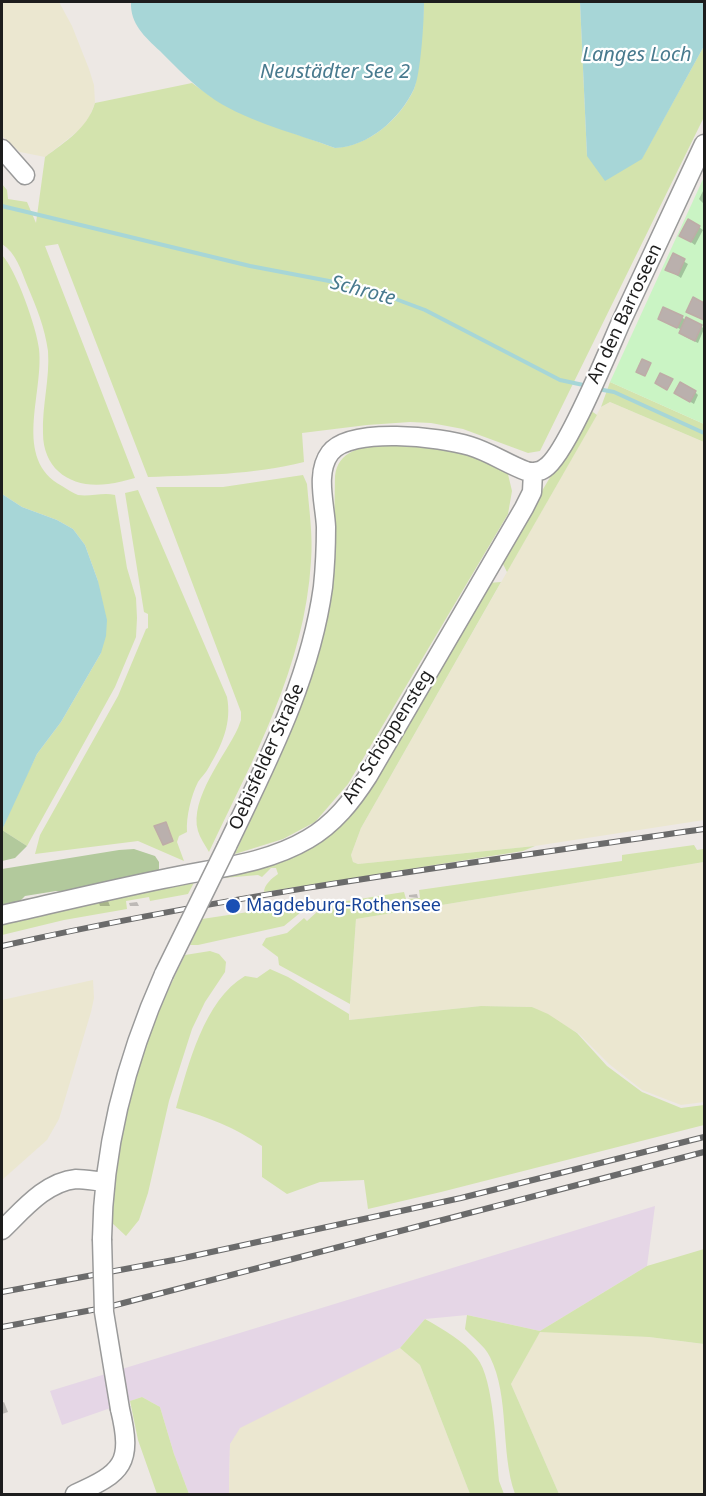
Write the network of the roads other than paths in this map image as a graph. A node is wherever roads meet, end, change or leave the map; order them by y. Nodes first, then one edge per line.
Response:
1 (705, 144) edge
2 (2, 149) edge
3 (25, 175) dead end
4 (532, 472) junction
5 (2, 915) edge
6 (105, 1182) junction
7 (2, 1230) edge
8 (75, 1494) edge

1 - 4 street, An den Barroseen
2 - 3 street
4 - 5 street, Am Schöppensteg
4 - 6 street, Oebisfelder Straße, bridge
6 - 7 street
6 - 8 street, Oebisfelder Straße, bridge

